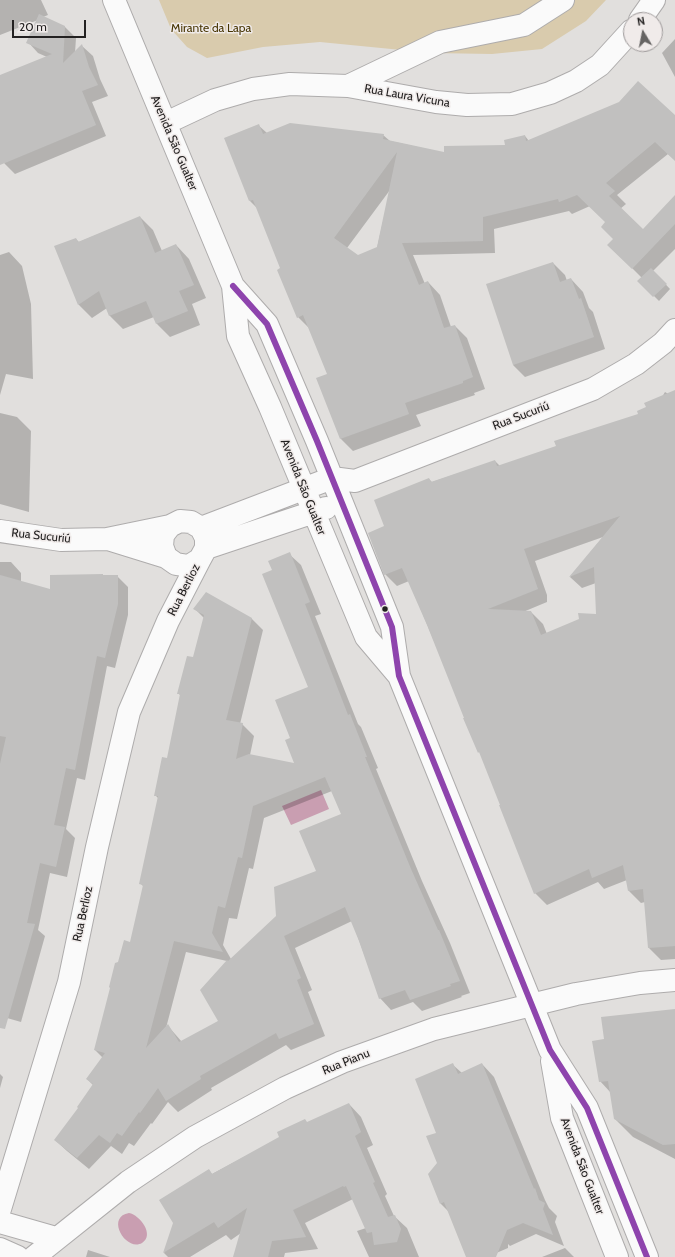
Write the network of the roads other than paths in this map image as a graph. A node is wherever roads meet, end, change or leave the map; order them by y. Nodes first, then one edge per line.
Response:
1 (114, 0) edge
2 (563, 0) edge
3 (654, 0) edge
4 (646, 12) edge
5 (623, 39) edge
6 (348, 86) junction
7 (166, 123) junction
8 (233, 286) junction
9 (675, 330) edge
10 (332, 478) junction
11 (355, 481) junction
12 (304, 489) junction
13 (342, 502) junction
14 (314, 513) junction
15 (170, 526) junction
16 (0, 531) edge
17 (107, 539) junction
18 (202, 545) junction
19 (171, 561) junction
20 (168, 621) junction
21 (399, 676) junction
22 (675, 980) edge
23 (532, 1006) junction
24 (550, 1050) junction
25 (0, 1209) edge
26 (0, 1222) edge
27 (56, 1238) junction
28 (0, 1249) edge
29 (18, 1257) edge
30 (34, 1257) edge
31 (617, 1257) edge
32 (647, 1257) edge

1 - 7 street, Avenida São Gualter
2 - 6 street
3 - 4 street
5 - 6 street, Rua Laura Vicuna
6 - 7 street, Rua Laura Vicuna
7 - 8 street, Avenida São Gualter
8 - 10 street, Avenida São Gualter
8 - 12 street, Avenida São Gualter
9 - 11 street, Rua Sucuriú
10 - 11 street, Rua Sucuriú
10 - 12 street, Rua Sucuriú
10 - 13 street, Avenida São Gualter
11 - 13 street
12 - 14 street, Avenida São Gualter
12 - 18 street, Rua Sucuriú
13 - 14 street
13 - 21 street, Avenida São Gualter
14 - 18 street
14 - 21 street, Avenida São Gualter
15 - 17 street, Rua Sucuriú
15 - 18 street
15 - 19 street
16 - 17 street, Rua Sucuriú
17 - 19 street, Rua Sucuriú
18 - 19 street
18 - 20 street, Rua Berlioz
19 - 20 street, Rua Berlioz
20 - 25 street, Rua Berlioz
21 - 23 street, Avenida São Gualter
22 - 23 street, Rua Pianu
23 - 24 street, Avenida São Gualter
23 - 27 street, Rua Pianu
24 - 31 street, Avenida São Gualter
24 - 32 street, Avenida São Gualter
26 - 27 street
27 - 30 street, Rua Pianu
28 - 29 street

